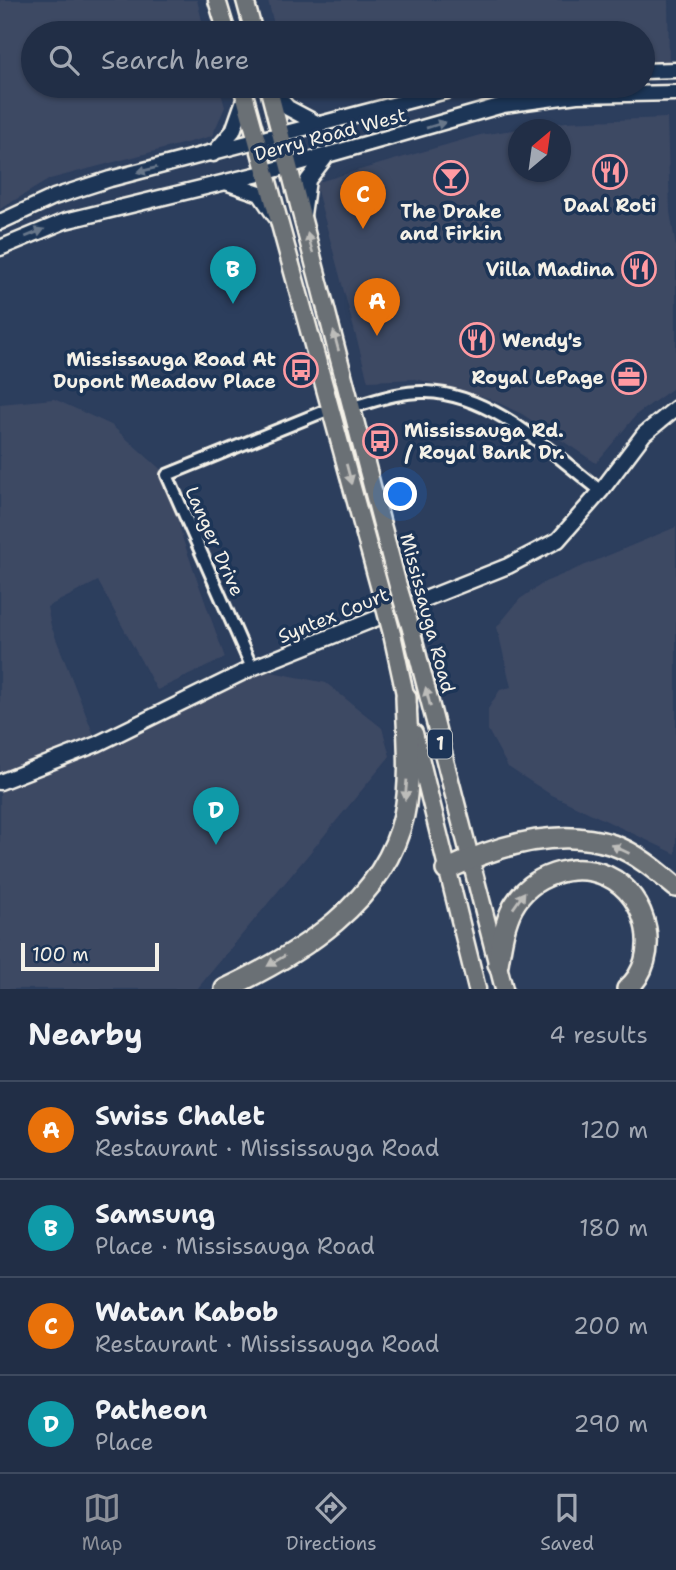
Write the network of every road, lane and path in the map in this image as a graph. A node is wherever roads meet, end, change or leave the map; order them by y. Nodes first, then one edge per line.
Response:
1 (217, 0) edge
2 (245, 0) edge
3 (223, 21) edge
4 (251, 21) edge
5 (655, 71) edge
6 (676, 71) edge
7 (676, 93) edge
8 (655, 94) edge
9 (242, 98) edge
10 (246, 98) edge
11 (272, 98) edge
12 (279, 98) edge
13 (420, 98) edge
14 (560, 98) edge
15 (320, 125) junction
16 (283, 135) junction
17 (257, 142) junction
18 (213, 154) junction
19 (327, 156) junction
20 (289, 165) junction
21 (267, 172) junction
22 (223, 182) junction
23 (303, 217) junction
24 (0, 222) edge
25 (284, 237) junction
26 (0, 248) edge
27 (353, 407) junction
28 (332, 408) junction
29 (676, 408) edge
30 (601, 491) junction
31 (252, 668) junction
32 (406, 697) junction
33 (0, 782) edge
34 (470, 858) junction
35 (446, 870) junction
36 (676, 887) edge
37 (498, 964) junction
38 (225, 989) edge
39 (477, 989) edge
40 (504, 989) edge
41 (627, 989) edge

1 - 3 main road
2 - 4 main road
5 - 6 main road
8 -> 7 main road, Derry Road West
9 - 18 main road
10 - 17 main road, 1
11 - 16 main road, Mississauga Road / 1
12 - 15 main road
13 - 15 main road, Derry Road West
19 -> 14 main road, Derry Road West
15 - 16 main road, Derry Road West
16 - 17 main road, Derry Road West
16 - 20 main road, Mississauga Road / 1
17 - 18 main road, Derry Road West
17 - 21 main road, 1
18 -> 24 main road, Derry Road West
19 - 20 main road, Derry Road West
19 - 23 main road
20 - 21 main road, Derry Road West
20 - 23 main road, Mississauga Road / 1
21 - 22 main road, Derry Road West
21 - 25 main road, 1
22 - 25 main road
26 -> 22 main road, Derry Road West
27 -> 23 main road, Mississauga Road / 1
25 - 28 main road, 1
27 - 30 street
34 -> 27 main road, Mississauga Road / 1, bridge
28 - 31 street, Langer Drive
28 -> 32 main road, 1, bridge
29 - 30 main road, Syntex Court
30 - 31 main road, Syntex Court
31 - 33 main road, Syntex Court
32 - 35 main road, 1
32 -> 38 highway
34 - 35 highway
36 -> 34 highway
34 - 37 main road, Mississauga Road / 1
35 - 39 main road, 1
37 - 40 main road, Mississauga Road / 1
37 -> 41 highway

